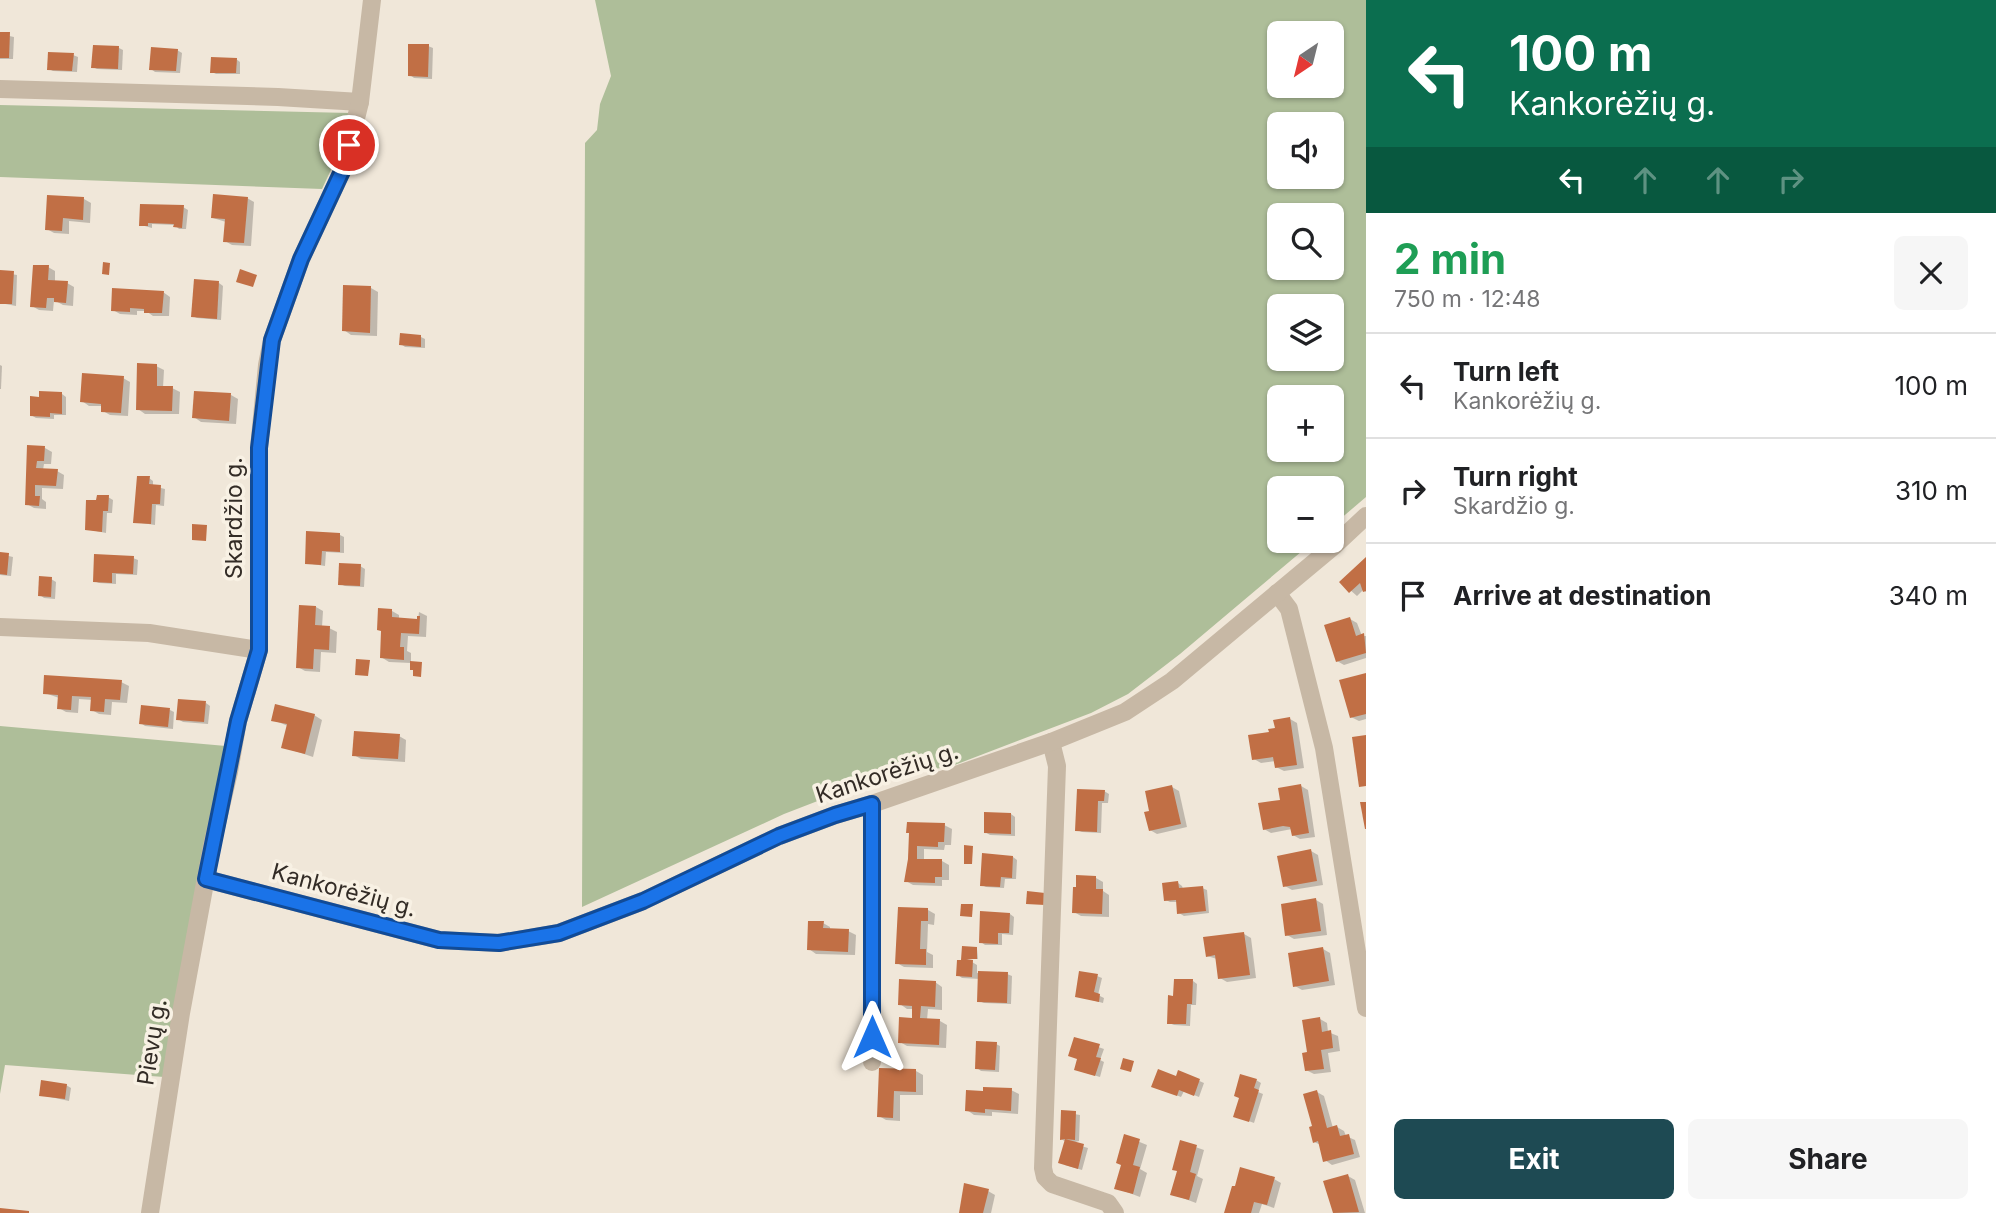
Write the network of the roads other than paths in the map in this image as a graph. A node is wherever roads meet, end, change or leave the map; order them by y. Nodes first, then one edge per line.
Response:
1 (372, 0) edge
2 (0, 89) edge
3 (360, 102) junction
4 (1366, 516) edge
5 (1277, 593) junction
6 (0, 627) edge
7 (259, 650) junction
8 (1051, 742) junction
9 (872, 804) junction
10 (206, 879) junction
11 (1366, 1009) edge
12 (872, 1062) dead end
13 (150, 1213) edge
14 (1115, 1213) edge

1 - 3 street, Skardžio g.
2 - 3 street
3 - 7 street, Skardžio g.
4 - 5 street, Kankorėžių g.
5 - 8 street, Kankorėžių g.
5 - 11 street
6 - 7 street
7 - 10 street, Skardžio g.
8 - 9 street, Kankorėžių g.
8 - 14 street
9 - 10 street, Kankorėžių g.
9 - 12 street
10 - 13 street, Pievų g.

